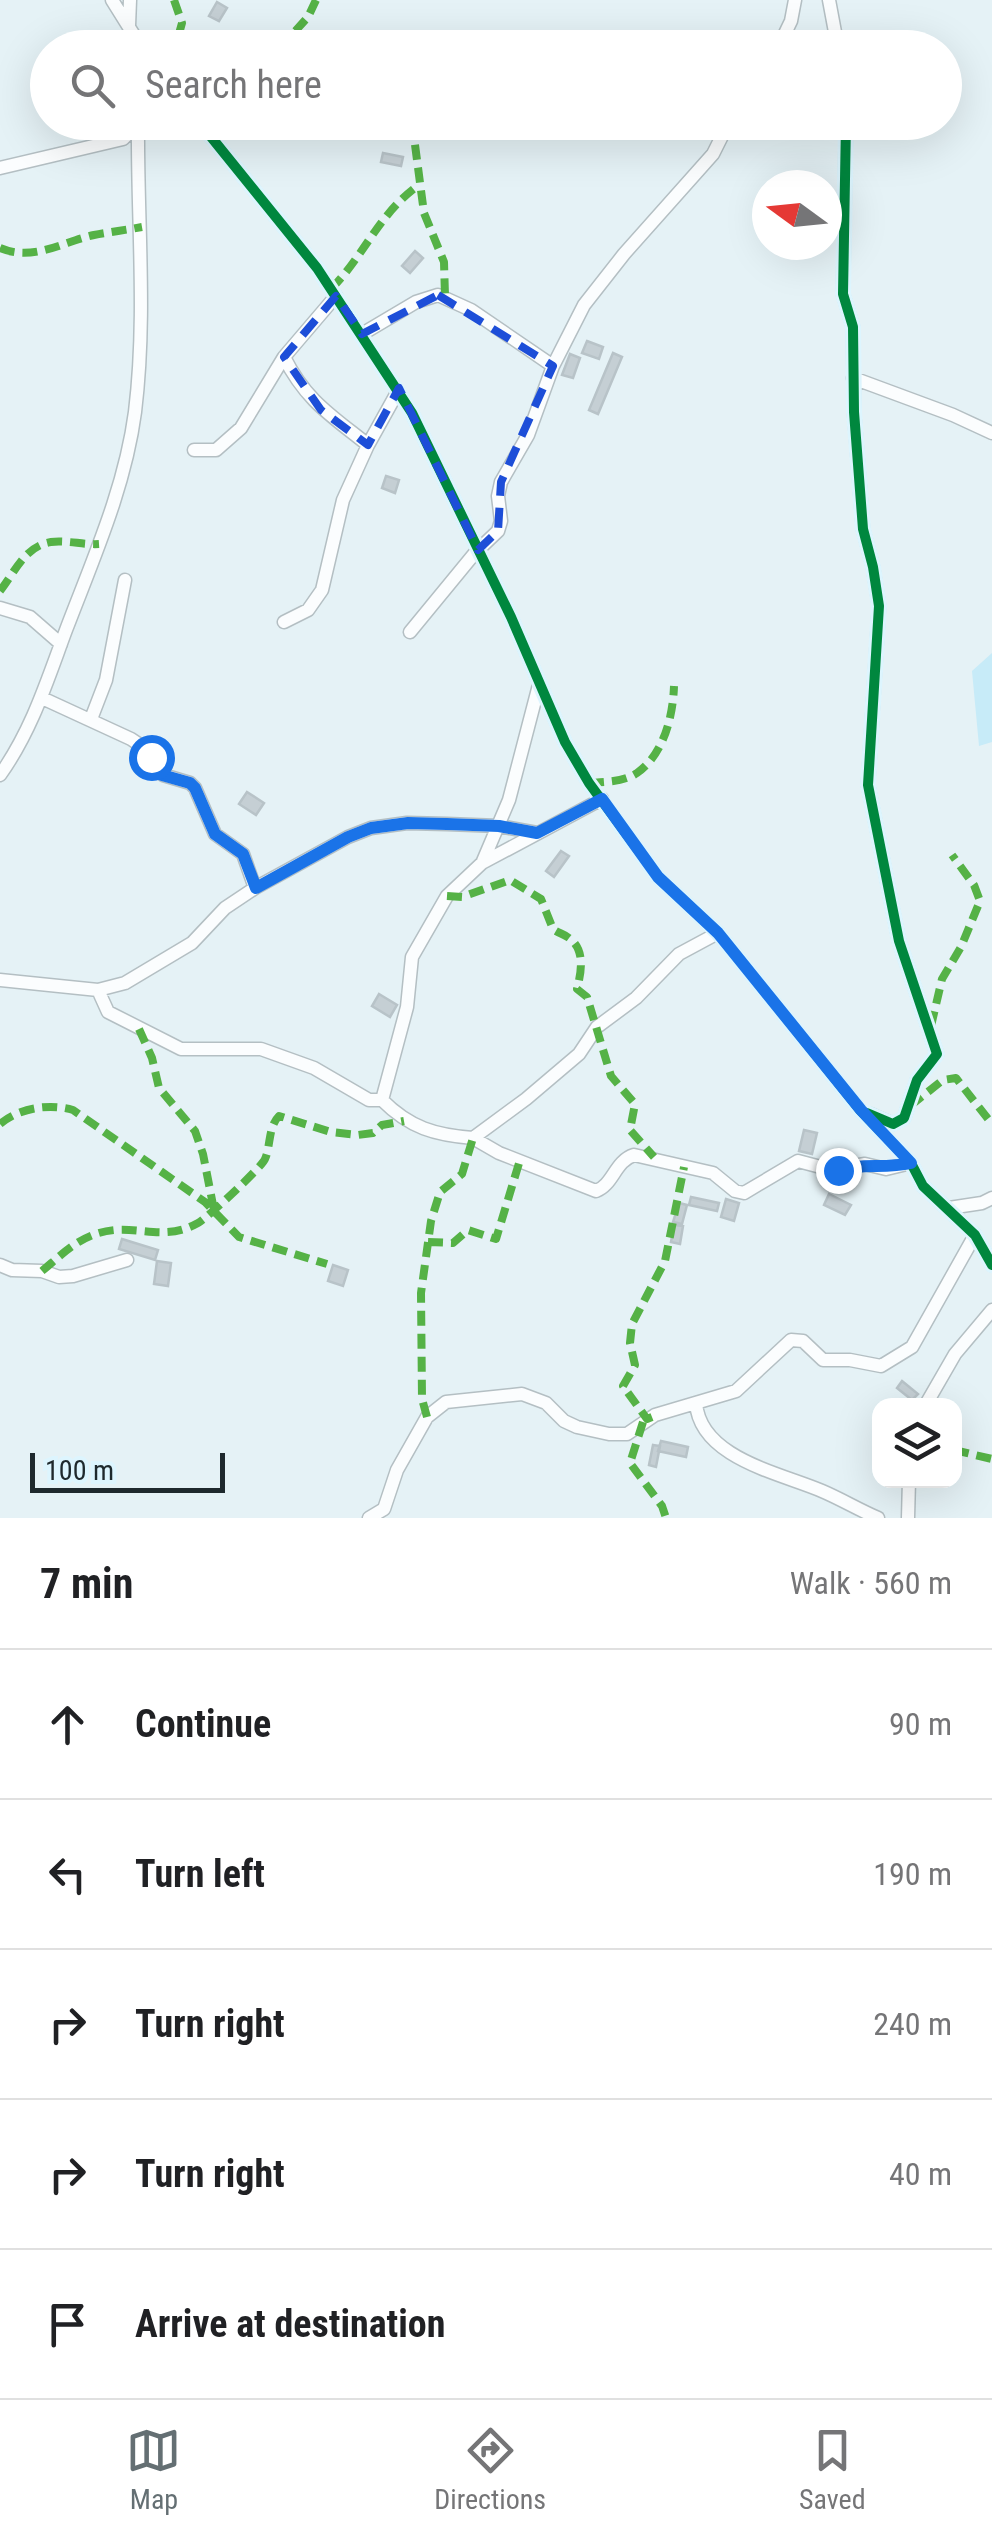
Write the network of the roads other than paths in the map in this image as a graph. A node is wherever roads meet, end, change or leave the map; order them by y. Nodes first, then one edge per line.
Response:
1 (112, 0) edge
2 (130, 0) edge
3 (795, 0) edge
4 (829, 0) edge
5 (130, 30) edge
6 (134, 30) edge
7 (786, 30) edge
8 (835, 30) edge
9 (114, 140) edge
10 (138, 140) edge
11 (215, 140) edge
12 (720, 140) edge
13 (846, 140) edge
14 (0, 168) edge
15 (336, 296) junction
16 (362, 334) junction
17 (284, 358) junction
18 (553, 366) junction
19 (854, 378) junction
20 (398, 391) junction
21 (992, 434) edge
22 (368, 446) junction
23 (194, 450) dead end
24 (478, 550) junction
25 (125, 580) dead end
26 (0, 608) edge
27 (284, 622) dead end
28 (410, 632) dead end
29 (61, 644) junction
30 (540, 685) junction
31 (42, 698) junction
32 (91, 720) junction
33 (0, 775) edge
34 (602, 799) junction
35 (499, 826) junction
36 (537, 833) junction
37 (482, 863) junction
38 (256, 888) junction
39 (718, 933) junction
40 (0, 980) edge
41 (98, 990) junction
42 (382, 1100) junction
43 (861, 1110) junction
44 (473, 1138) junction
45 (911, 1163) junction
46 (992, 1198) edge
47 (949, 1208) junction
48 (974, 1235) junction
49 (128, 1260) dead end
50 (0, 1265) edge
51 (992, 1265) edge
52 (992, 1310) edge
53 (929, 1398) edge
54 (696, 1402) junction
55 (908, 1488) edge
56 (369, 1518) edge
57 (878, 1518) edge
58 (908, 1518) edge

1 - 5 street
2 - 6 street
3 - 7 street
4 - 8 street
9 - 14 street
10 - 29 street
11 - 15 street
12 - 18 street
13 - 19 street
15 - 16 street
15 - 17 street
16 - 18 street
16 - 20 street
17 - 22 street
17 - 23 street
18 - 24 street
19 - 21 street
19 - 43 street
20 - 22 street
20 - 24 street
22 - 27 street
24 - 28 street
24 - 30 street
25 - 32 street
26 - 29 street
29 - 31 street
30 - 34 street
30 - 35 street
31 - 32 street
31 - 33 street
32 - 38 street
34 - 36 street
34 - 39 street
35 - 36 street
35 - 37 street
35 - 38 street
36 - 37 street
37 - 42 street
38 - 41 street
39 - 43 street
39 - 44 street
40 - 41 street
41 - 42 street
42 - 44 street
43 - 45 street
44 - 45 street
45 - 47 street
46 - 47 street
47 - 48 street
48 - 51 street
48 - 54 street
49 - 50 street
52 - 53 street
54 - 56 street
54 - 57 street
55 - 58 street

